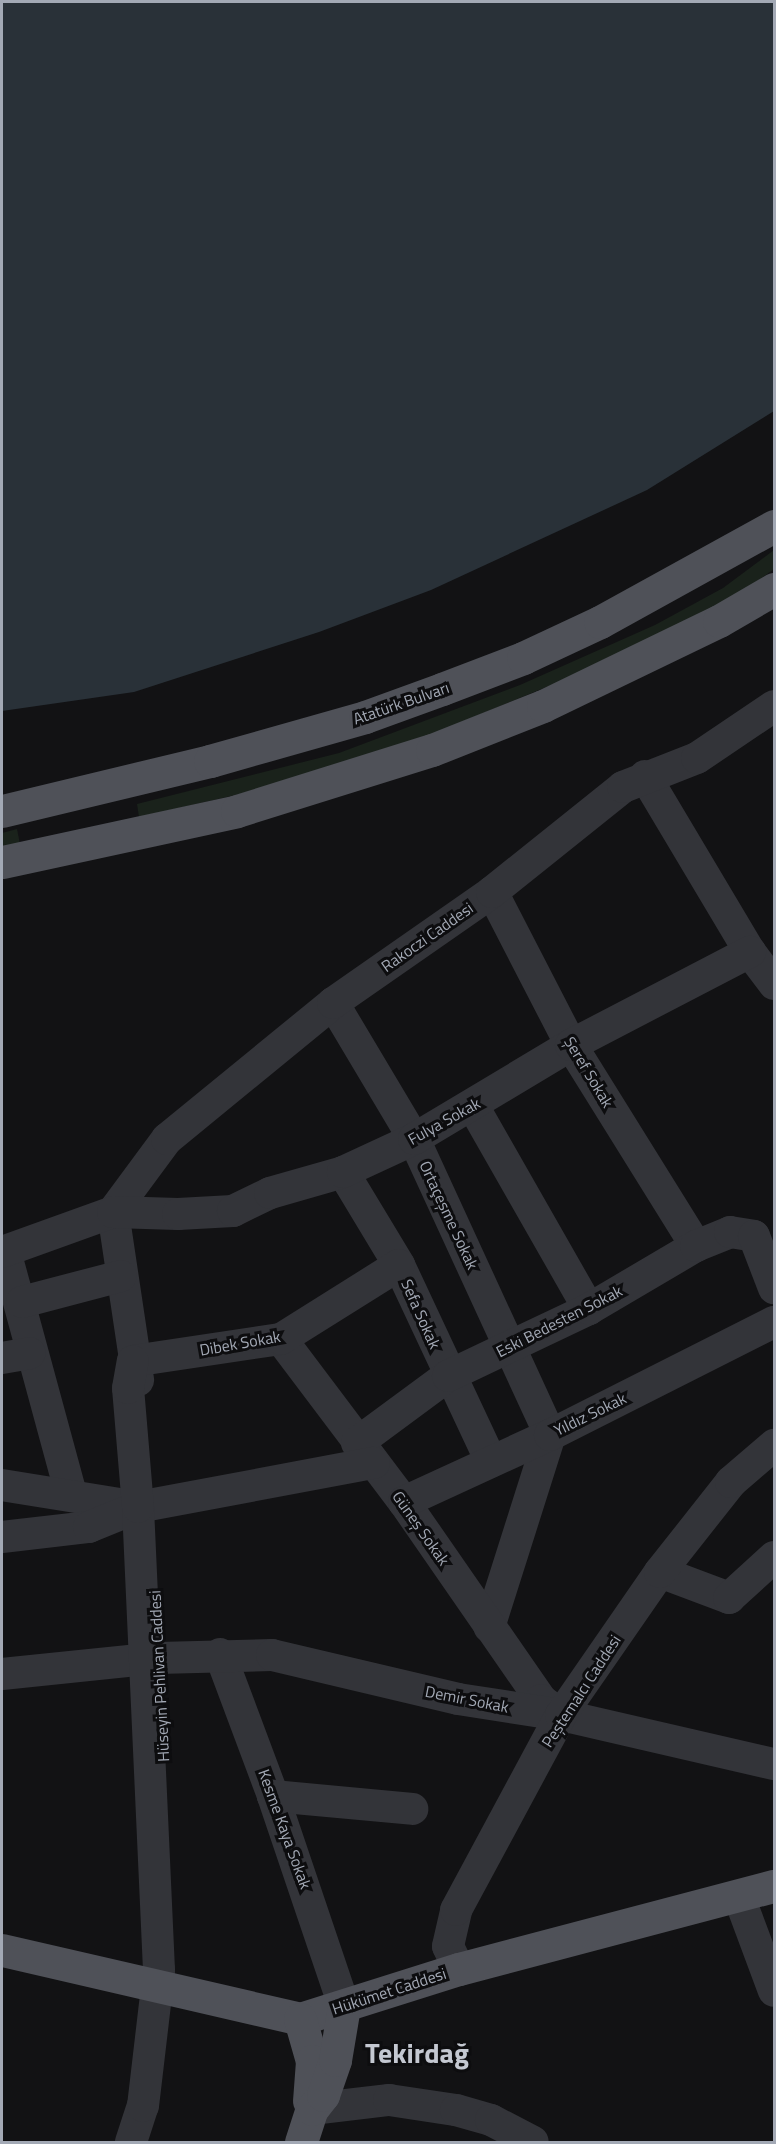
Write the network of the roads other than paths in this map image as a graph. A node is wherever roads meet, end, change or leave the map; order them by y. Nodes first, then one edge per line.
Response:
1 (774, 526) edge
2 (774, 589) edge
3 (774, 706) edge
4 (645, 776) junction
5 (2, 811) edge
6 (2, 862) edge
7 (492, 892) junction
8 (750, 952) junction
9 (774, 984) edge
10 (333, 1003) junction
11 (571, 1045) junction
12 (473, 1106) junction
13 (414, 1139) junction
14 (343, 1172) junction
15 (113, 1212) junction
16 (696, 1246) junction
17 (3, 1252) edge
18 (399, 1265) junction
19 (121, 1275) junction
20 (774, 1288) edge
21 (22, 1302) junction
22 (589, 1309) junction
23 (774, 1322) edge
24 (281, 1339) junction
25 (509, 1345) junction
26 (16, 1355) edge
27 (133, 1360) junction
28 (448, 1376) junction
29 (549, 1435) junction
30 (774, 1445) edge
31 (366, 1453) junction
32 (491, 1461) junction
33 (2, 1485) edge
34 (71, 1494) junction
35 (404, 1502) junction
36 (145, 1506) junction
37 (2, 1537) edge
38 (774, 1557) edge
39 (660, 1572) junction
40 (489, 1627) junction
41 (220, 1654) junction
42 (151, 1659) junction
43 (2, 1674) edge
44 (561, 1715) junction
45 (774, 1764) edge
46 (273, 1796) junction
47 (412, 1809) dead end
48 (774, 1886) edge
49 (739, 1897) junction
50 (2, 1950) edge
51 (459, 1969) junction
52 (166, 1990) junction
53 (774, 1991) edge
54 (344, 2006) junction
55 (300, 2019) junction
56 (312, 2109) junction
57 (523, 2140) edge
58 (131, 2142) edge
59 (301, 2142) edge

1 - 5 main road, Atatürk Bulvarı
2 - 6 main road
3 - 4 street, Rakoczi Caddesi
4 - 7 street, Rakoczi Caddesi
4 - 8 street
7 - 10 street, Rakoczi Caddesi
7 - 11 street, Şeref Sokak
8 - 9 street
8 - 11 street, Fulya Sokak
10 - 13 street, Ortaçeşme Sokak
10 - 15 street, Rakoczi Caddesi
11 - 12 street, Fulya Sokak
11 - 16 street, Şeref Sokak
12 - 13 street, Fulya Sokak
12 - 22 street
13 - 14 street, Fulya Sokak
13 - 25 street, Ortaçeşme Sokak
14 - 15 street, Fulya Sokak
14 - 18 street, Sefa Sokak
15 - 17 street
15 - 19 street, Hüseyin Pehlivan Caddesi
16 - 20 street, Eski Bedesten Sokak
16 - 22 street, Eski Bedesten Sokak
17 - 21 street
18 - 24 street, Dibek Sokak
18 - 28 street, Sefa Sokak
19 - 21 street
19 - 27 street, Hüseyin Pehlivan Caddesi
21 - 26 street
22 - 25 street, Eski Bedesten Sokak
23 - 29 street, Yıldız Sokak
24 - 27 street, Dibek Sokak
24 - 31 street, Güneş Sokak
25 - 28 street, Eski Bedesten Sokak
25 - 29 street, Ortaçeşme Sokak
26 - 34 street
27 - 36 street, Hüseyin Pehlivan Caddesi
28 - 31 street, Eski Bedesten Sokak
28 - 32 street, Sefa Sokak
29 - 32 street, Yıldız Sokak
29 - 40 street
30 - 39 street, Peştemalcı Caddesi
31 - 35 street, Güneş Sokak
31 - 36 street, Eski Bedesten Sokak
32 - 35 street, Yıldız Sokak
33 - 34 street
34 - 36 street
35 - 40 street, Güneş Sokak
36 - 37 street, Eski Bedesten Sokak
36 - 42 street, Hüseyin Pehlivan Caddesi
38 - 39 street
39 - 44 street, Peştemalcı Caddesi
40 - 44 street, Güneş Sokak
41 - 42 street, Demir Sokak
41 - 44 street, Demir Sokak
41 - 46 street, Kesme Kaya Sokak
42 - 43 street, Demir Sokak
42 - 52 street, Hüseyin Pehlivan Caddesi
44 - 45 street, Demir Sokak
44 - 51 street, Peştemalcı Caddesi
46 - 47 street
46 - 54 street, Kesme Kaya Sokak
48 - 49 main road, Hükümet Caddesi
49 - 51 main road, Hükümet Caddesi
49 - 53 street
50 - 52 main road, Hükümet Caddesi
51 - 54 main road, Hükümet Caddesi
52 - 55 main road, Hükümet Caddesi
52 - 58 street, Hüseyin Pehlivan Caddesi
54 - 55 main road, Hükümet Caddesi
54 - 56 main road
55 - 56 main road
56 - 57 street
56 - 59 main road

